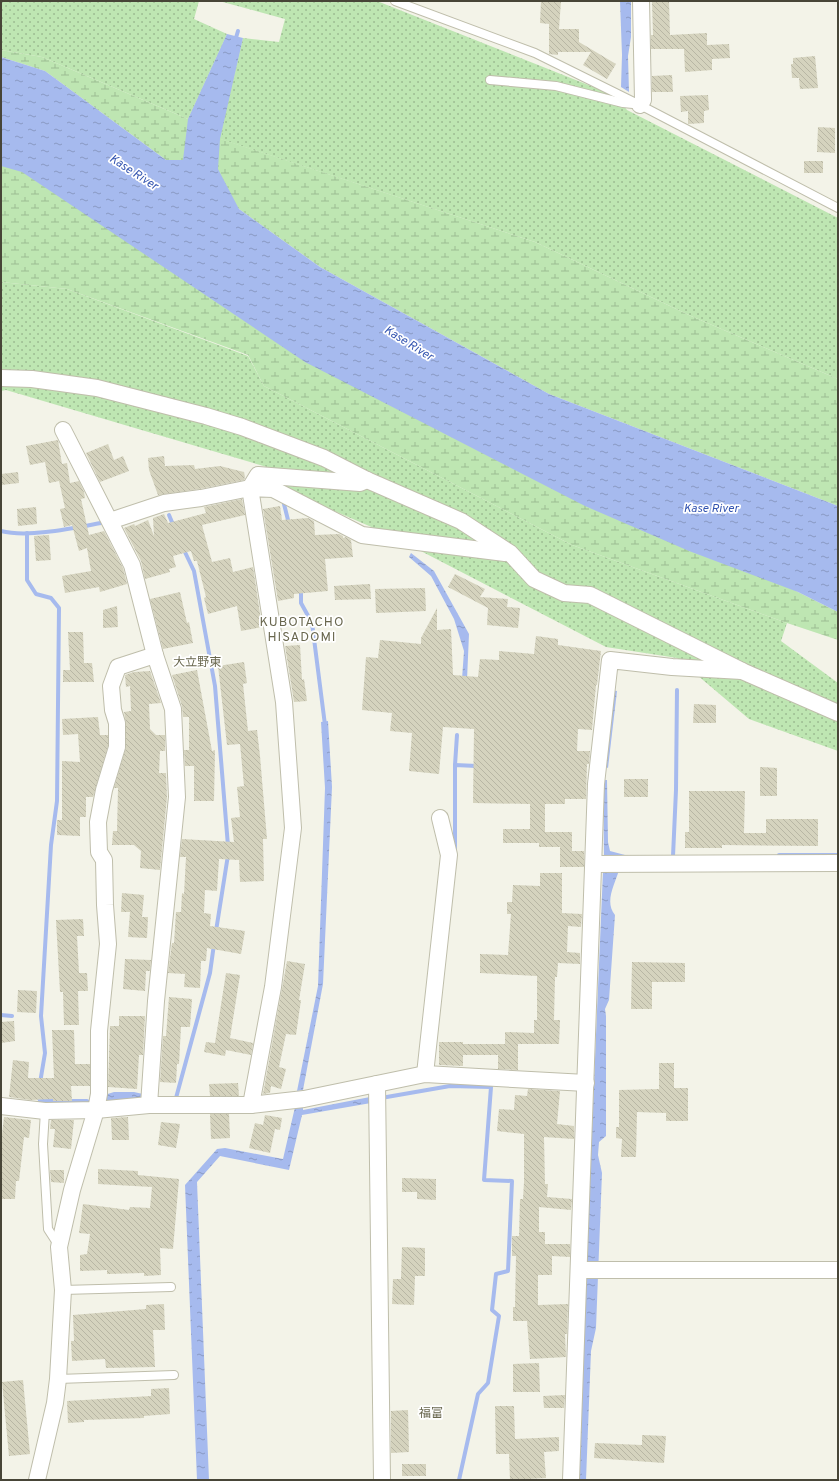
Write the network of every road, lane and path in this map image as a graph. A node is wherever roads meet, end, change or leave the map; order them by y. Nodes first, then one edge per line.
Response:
1 (395, 1) edge
2 (641, 1) edge
3 (490, 80) dead end
4 (640, 104) junction
5 (838, 208) edge
6 (1, 378) edge
7 (63, 430) dead end
8 (368, 480) junction
9 (250, 488) junction
10 (110, 520) junction
11 (510, 553) junction
12 (155, 655) junction
13 (742, 671) junction
14 (838, 713) edge
15 (440, 818) dead end
16 (838, 863) edge
17 (603, 864) junction
18 (425, 1074) junction
19 (586, 1083) junction
20 (377, 1093) junction
21 (150, 1098) junction
22 (251, 1105) junction
23 (1, 1106) edge
24 (44, 1110) junction
25 (96, 1110) junction
26 (59, 1247) junction
27 (580, 1270) junction
28 (838, 1270) edge
29 (171, 1287) dead end
30 (62, 1290) junction
31 (174, 1375) dead end
32 (58, 1379) junction
33 (37, 1480) edge
34 (382, 1480) edge
35 (571, 1480) edge

1 - 4 lane
2 - 4 street
3 - 4 lane
4 - 5 lane
6 - 8 street
7 - 10 street
8 - 9 street
8 - 11 street
9 - 10 street
9 - 11 street
9 - 22 street
10 - 12 street
11 - 13 street
12 - 21 street
12 - 25 street
13 - 14 street
13 - 17 street
15 - 18 street
16 - 17 street
17 - 19 street
18 - 19 street
18 - 20 street
19 - 27 street
20 - 22 street
20 - 34 street
21 - 22 street
21 - 25 street
23 - 24 street
24 - 25 street
24 - 26 lane
25 - 26 street
26 - 30 street
27 - 28 street
27 - 35 street
29 - 30 lane
30 - 32 street
31 - 32 lane
32 - 33 street

